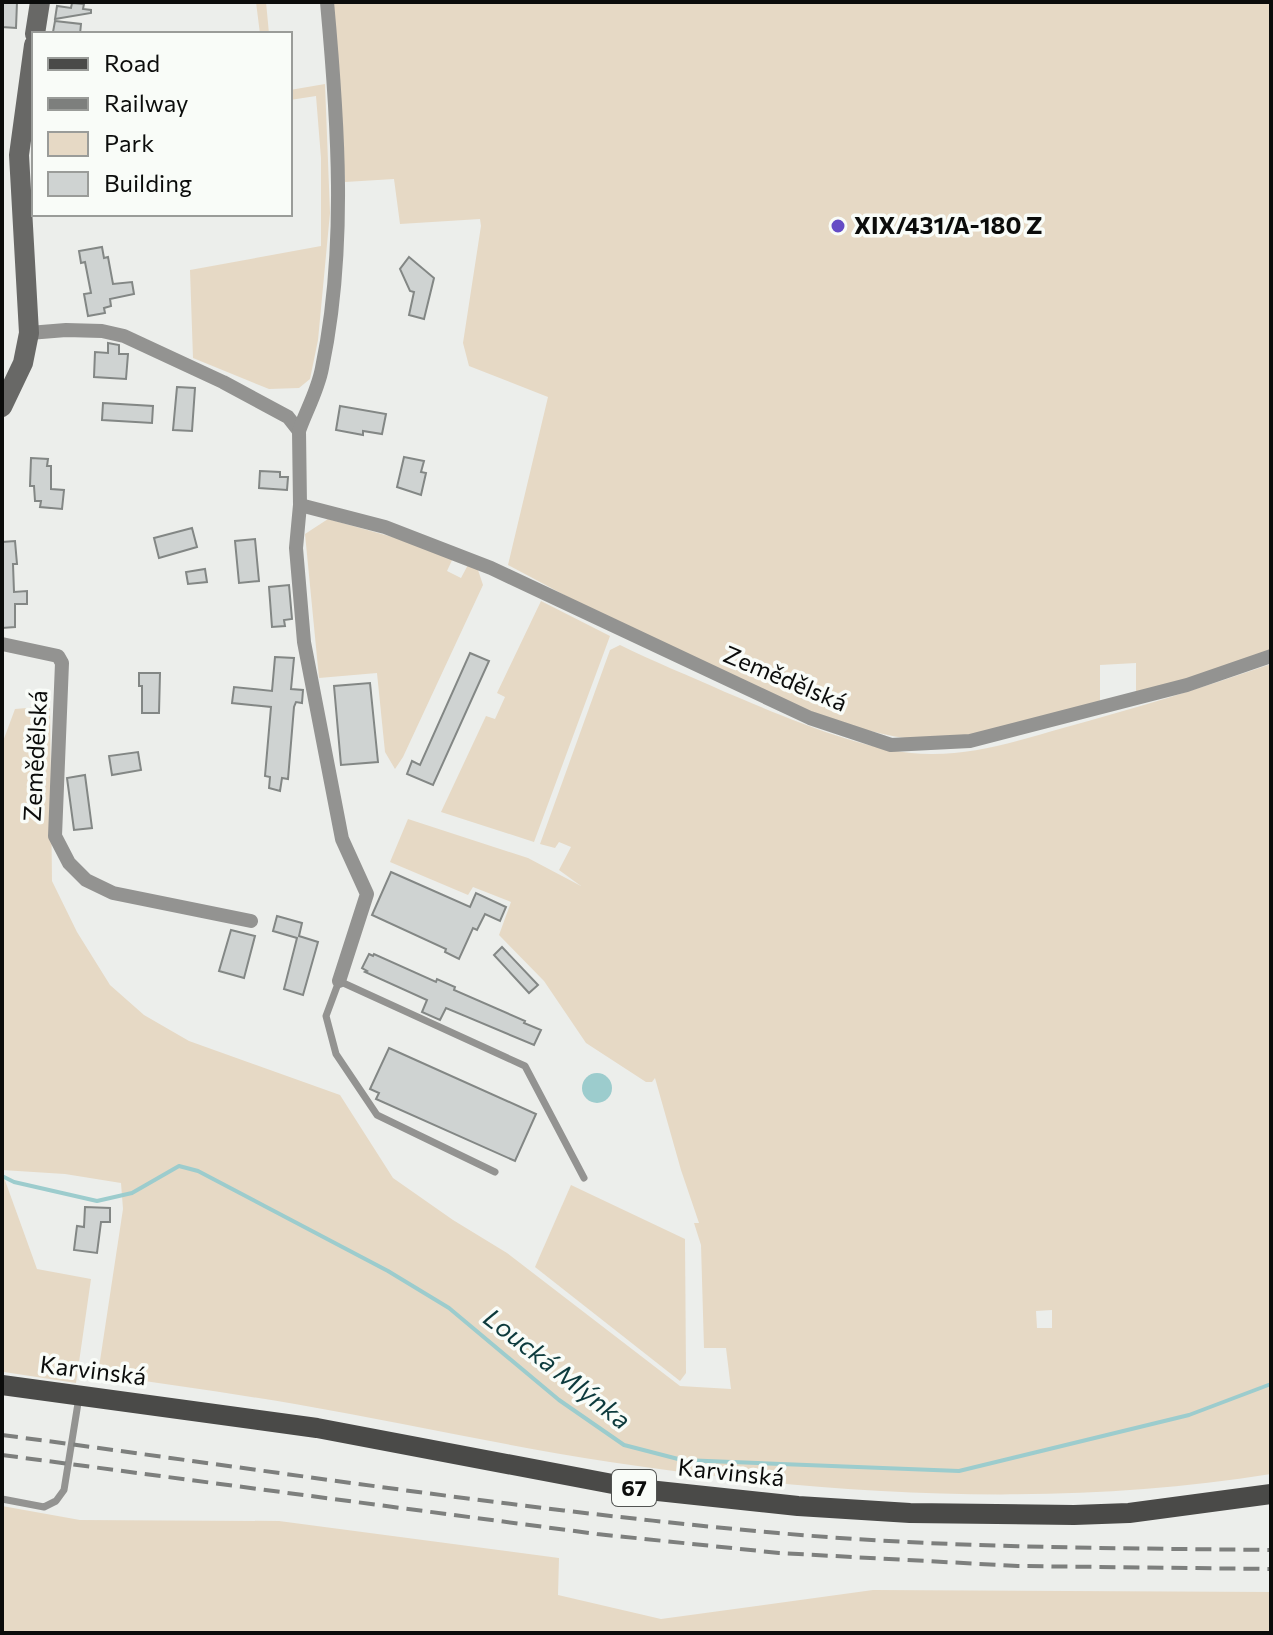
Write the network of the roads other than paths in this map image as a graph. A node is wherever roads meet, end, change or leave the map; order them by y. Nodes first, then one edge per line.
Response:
1 (40, 2) edge
2 (327, 2) edge
3 (35, 32) edge
4 (32, 60) edge
5 (29, 333) junction
6 (2, 407) edge
7 (299, 431) junction
8 (300, 505) junction
9 (2, 644) edge
10 (1271, 656) edge
11 (251, 921) dead end
12 (339, 981) junction
13 (495, 1172) dead end
14 (584, 1178) dead end
15 (2, 1385) edge
16 (79, 1395) junction
17 (1271, 1494) edge
18 (2, 1499) edge

1 - 3 street
2 - 7 street
4 - 5 street
5 - 6 street
5 - 7 street
7 - 8 street
8 - 10 street, Zemědělská
8 - 12 street
9 - 11 street, Zemědělská
12 - 13 lane
12 - 14 lane
15 - 16 main road, Karvinská / 67
16 - 17 main road, Karvinská / 67
16 - 18 lane

